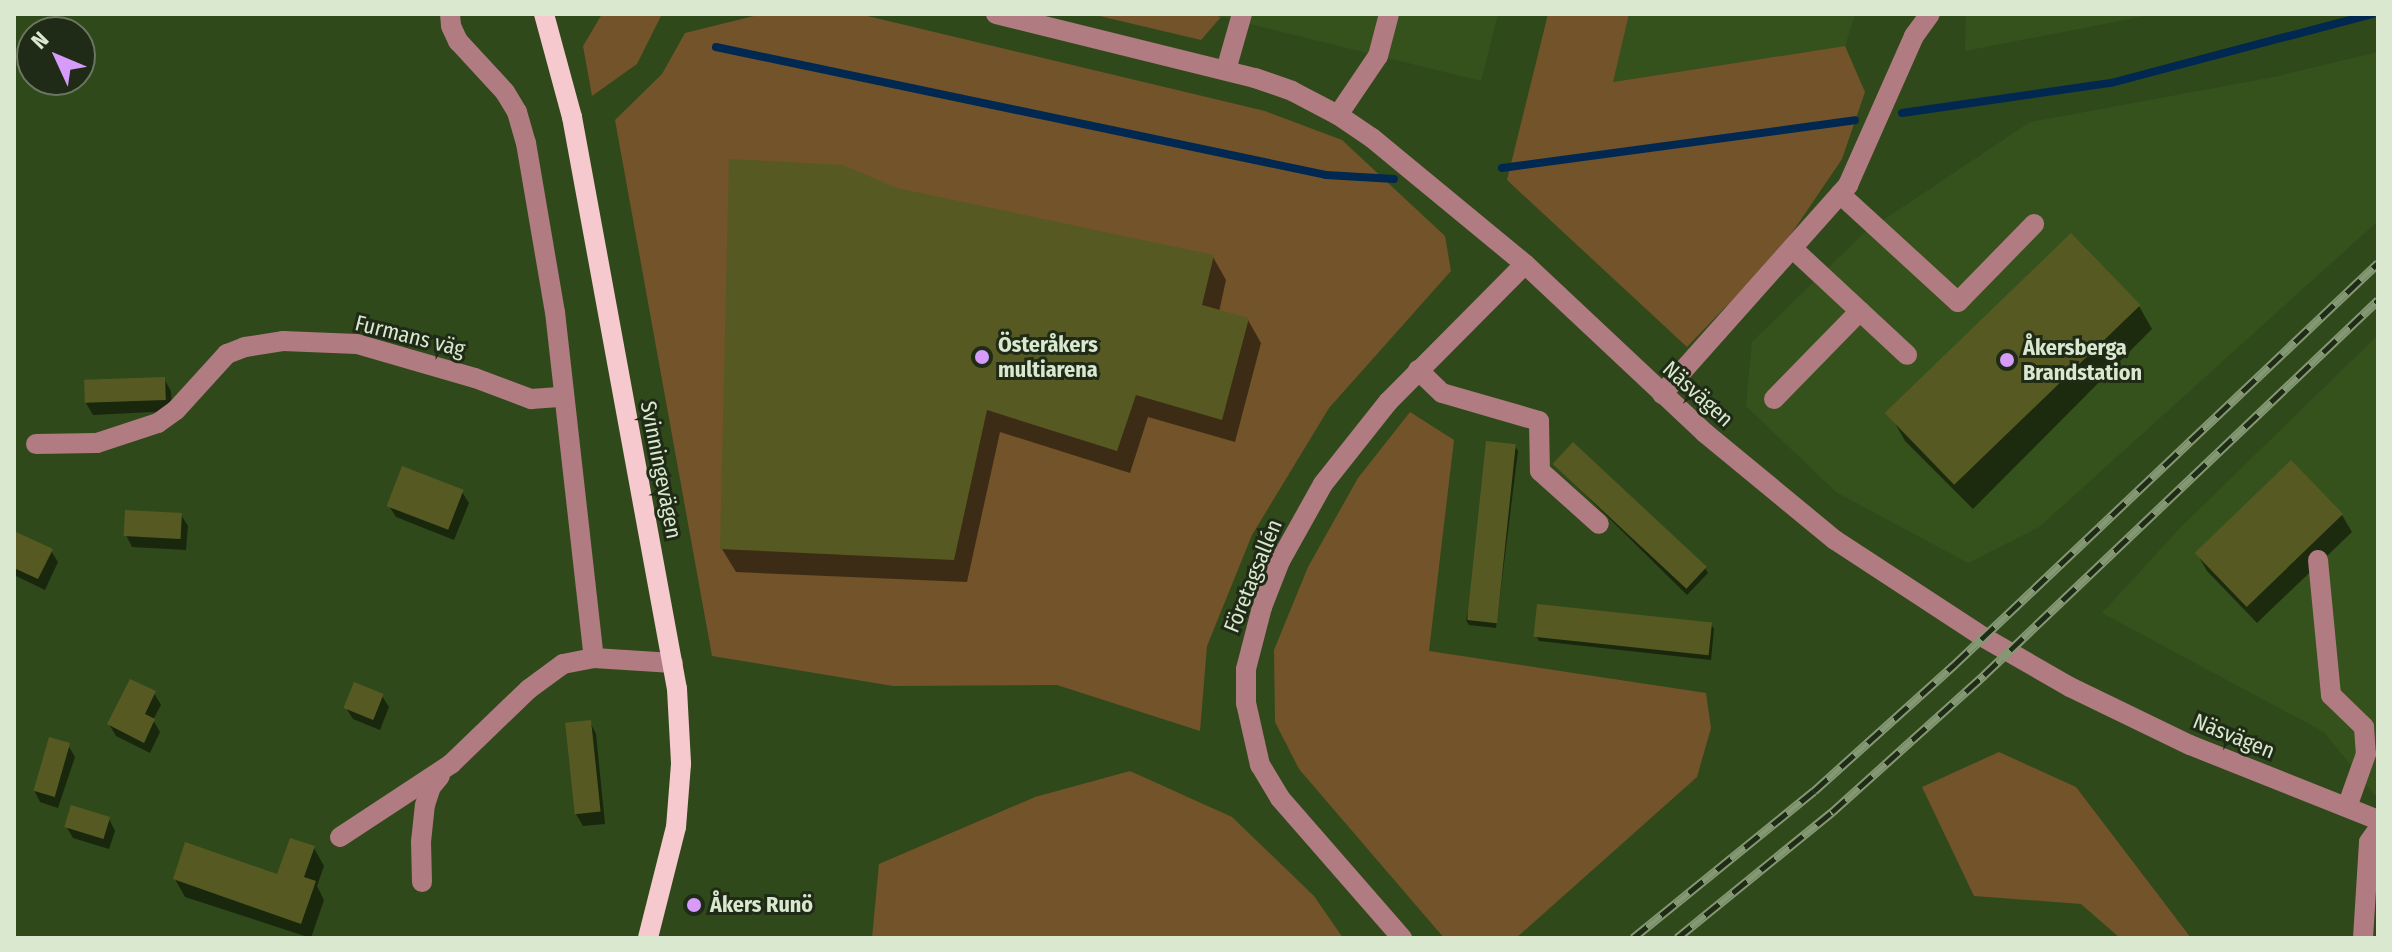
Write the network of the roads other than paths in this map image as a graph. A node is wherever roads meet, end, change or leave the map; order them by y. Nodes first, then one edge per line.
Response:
1 (450, 14) edge
2 (544, 14) edge
3 (996, 14) edge
4 (1242, 14) edge
5 (1389, 14) edge
6 (1930, 14) edge
7 (1226, 70) junction
8 (1338, 115) junction
9 (1840, 194) junction
10 (2034, 224) dead end
11 (1792, 248) junction
12 (1525, 264) junction
13 (1860, 311) junction
14 (1907, 355) dead end
15 (1418, 370) junction
16 (1662, 394) junction
17 (563, 397) junction
18 (1774, 399) dead end
19 (36, 444) dead end
20 (1599, 524) dead end
21 (2318, 560) dead end
22 (594, 658) junction
23 (673, 663) junction
24 (451, 764) junction
25 (2347, 807) junction
26 (2378, 820) edge
27 (2378, 829) edge
28 (340, 837) dead end
29 (2372, 877) edge
30 (422, 882) dead end
31 (648, 938) edge
32 (1402, 938) edge
33 (2363, 938) edge

1 - 17 street
2 - 23 main road, Svinningevägen
3 - 7 street, Näsvägen
4 - 7 street
5 - 8 street
6 - 9 street
7 - 8 street, Näsvägen
8 - 12 street, Näsvägen
9 - 10 street
9 - 11 street
11 - 13 street
11 - 16 street
12 - 15 street, Företagsallén
12 - 16 street, Näsvägen
13 - 14 street
13 - 18 street
15 - 20 street
15 - 32 street, Företagsallén
16 - 25 street, Näsvägen
17 - 19 street, Furmans väg
17 - 22 street
21 - 25 street
22 - 23 street
22 - 24 street
23 - 31 main road, Svinningevägen
24 - 28 street
24 - 30 street
25 - 26 street, Näsvägen
27 - 29 street
29 - 33 street

